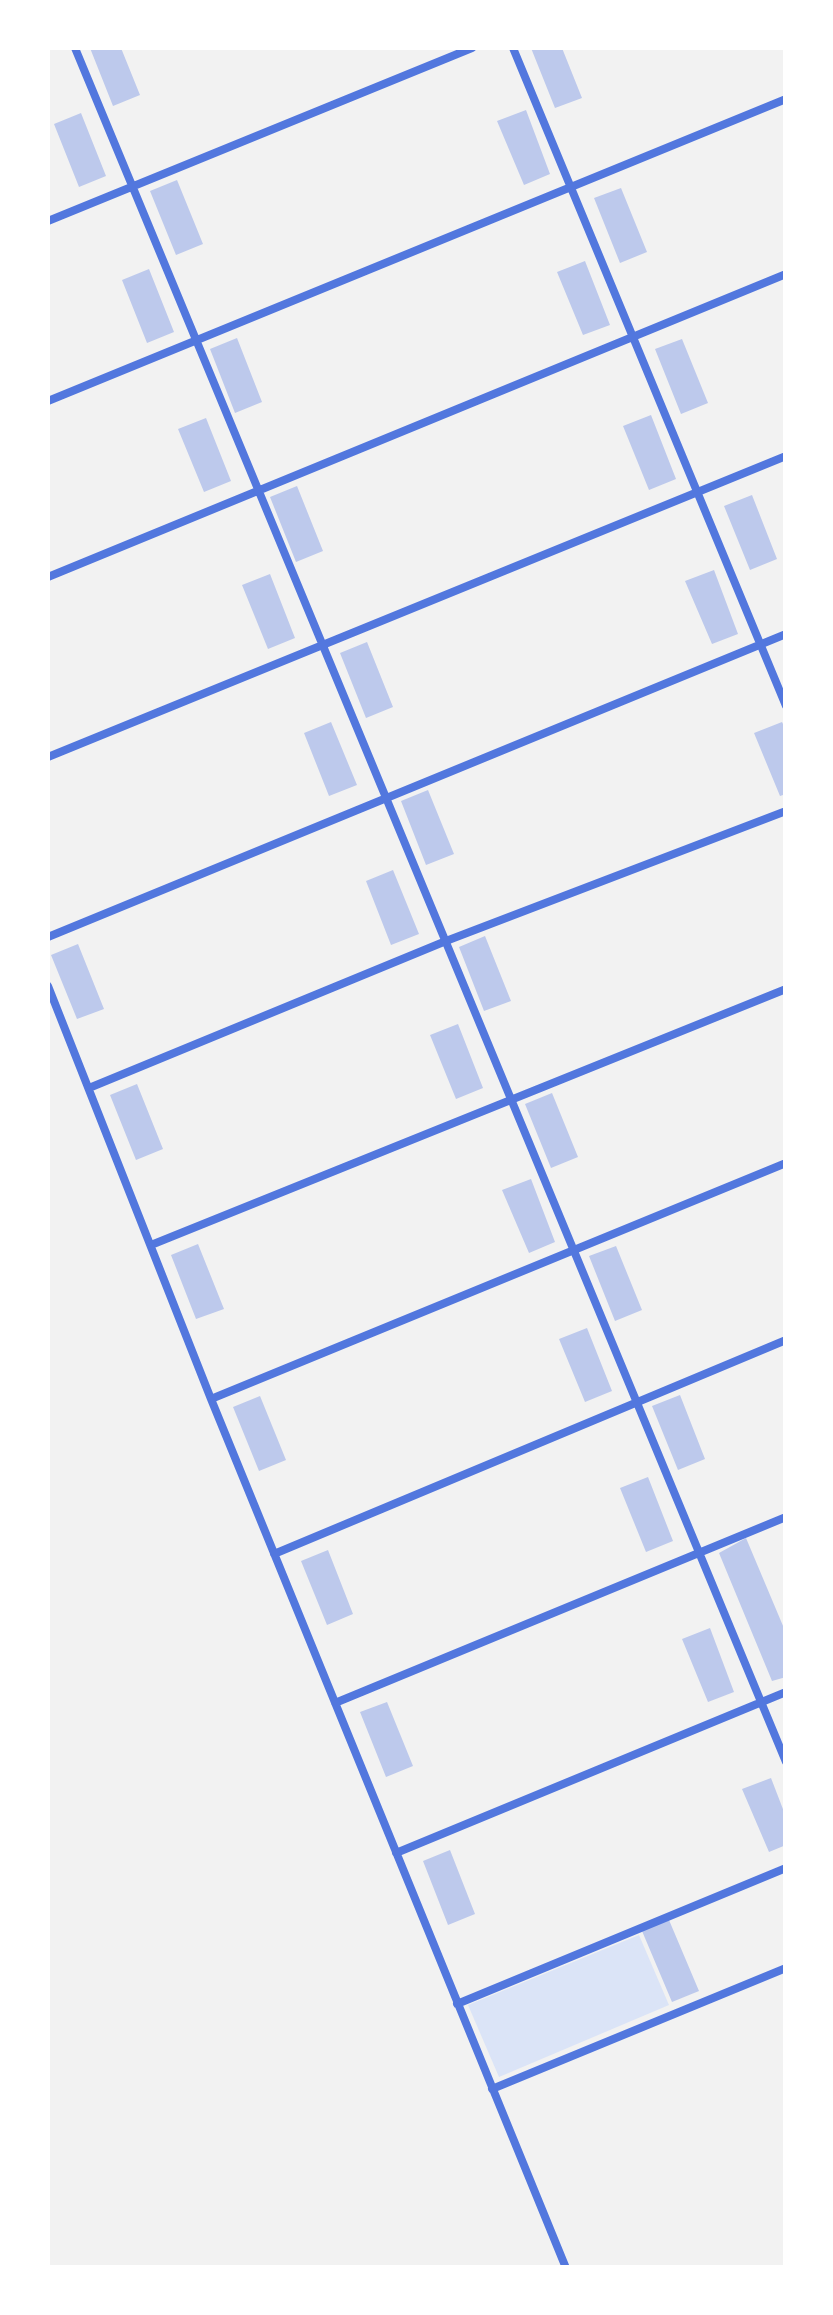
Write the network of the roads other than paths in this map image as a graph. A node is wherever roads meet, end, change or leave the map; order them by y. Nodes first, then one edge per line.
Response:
1 (75, 48) edge
2 (472, 48) edge
3 (514, 48) edge
4 (786, 99) edge
5 (132, 186) junction
6 (571, 187) junction
7 (48, 221) edge
8 (786, 274) edge
9 (633, 336) junction
10 (196, 341) junction
11 (48, 401) edge
12 (786, 456) edge
13 (258, 490) junction
14 (697, 492) junction
15 (48, 577) edge
16 (786, 634) edge
17 (760, 644) junction
18 (322, 646) junction
19 (786, 706) edge
20 (48, 756) edge
21 (385, 798) junction
22 (786, 811) edge
23 (48, 937) edge
24 (446, 940) junction
25 (48, 986) edge
26 (786, 989) edge
27 (88, 1088) junction
28 (511, 1100) junction
29 (786, 1163) edge
30 (151, 1246) junction
31 (573, 1250) junction
32 (786, 1340) edge
33 (211, 1399) junction
34 (636, 1402) junction
35 (786, 1517) edge
36 (699, 1553) junction
37 (274, 1554) junction
38 (786, 1692) edge
39 (760, 1702) junction
40 (335, 1703) junction
41 (786, 1762) edge
42 (396, 1852) junction
43 (786, 1868) edge
44 (786, 1968) edge
45 (457, 2004) junction
46 (492, 2090) junction
47 (566, 2268) edge

1 - 5 street
2 - 5 street
3 - 6 street
4 - 6 street
5 - 7 street
5 - 10 street
6 - 9 street
6 - 10 street
8 - 9 street
9 - 13 street
9 - 14 street
10 - 11 street
10 - 13 street
12 - 14 street
13 - 15 street
13 - 18 street
14 - 17 street
14 - 18 street
16 - 17 street
17 - 19 street
17 - 21 street
18 - 20 street
18 - 21 street
21 - 23 street
21 - 24 street
22 - 24 street
24 - 27 street
24 - 28 street
25 - 27 street
26 - 28 street
27 - 30 street
28 - 30 street
28 - 31 street
29 - 31 street
30 - 33 street
31 - 33 street
31 - 34 street
32 - 34 street
33 - 37 street
34 - 36 street
34 - 37 street
35 - 36 street
36 - 39 street
36 - 40 street
37 - 40 street
38 - 39 street
39 - 41 street
39 - 42 street
40 - 42 street
42 - 45 street
43 - 45 street
44 - 46 street
45 - 46 street
46 - 47 street

